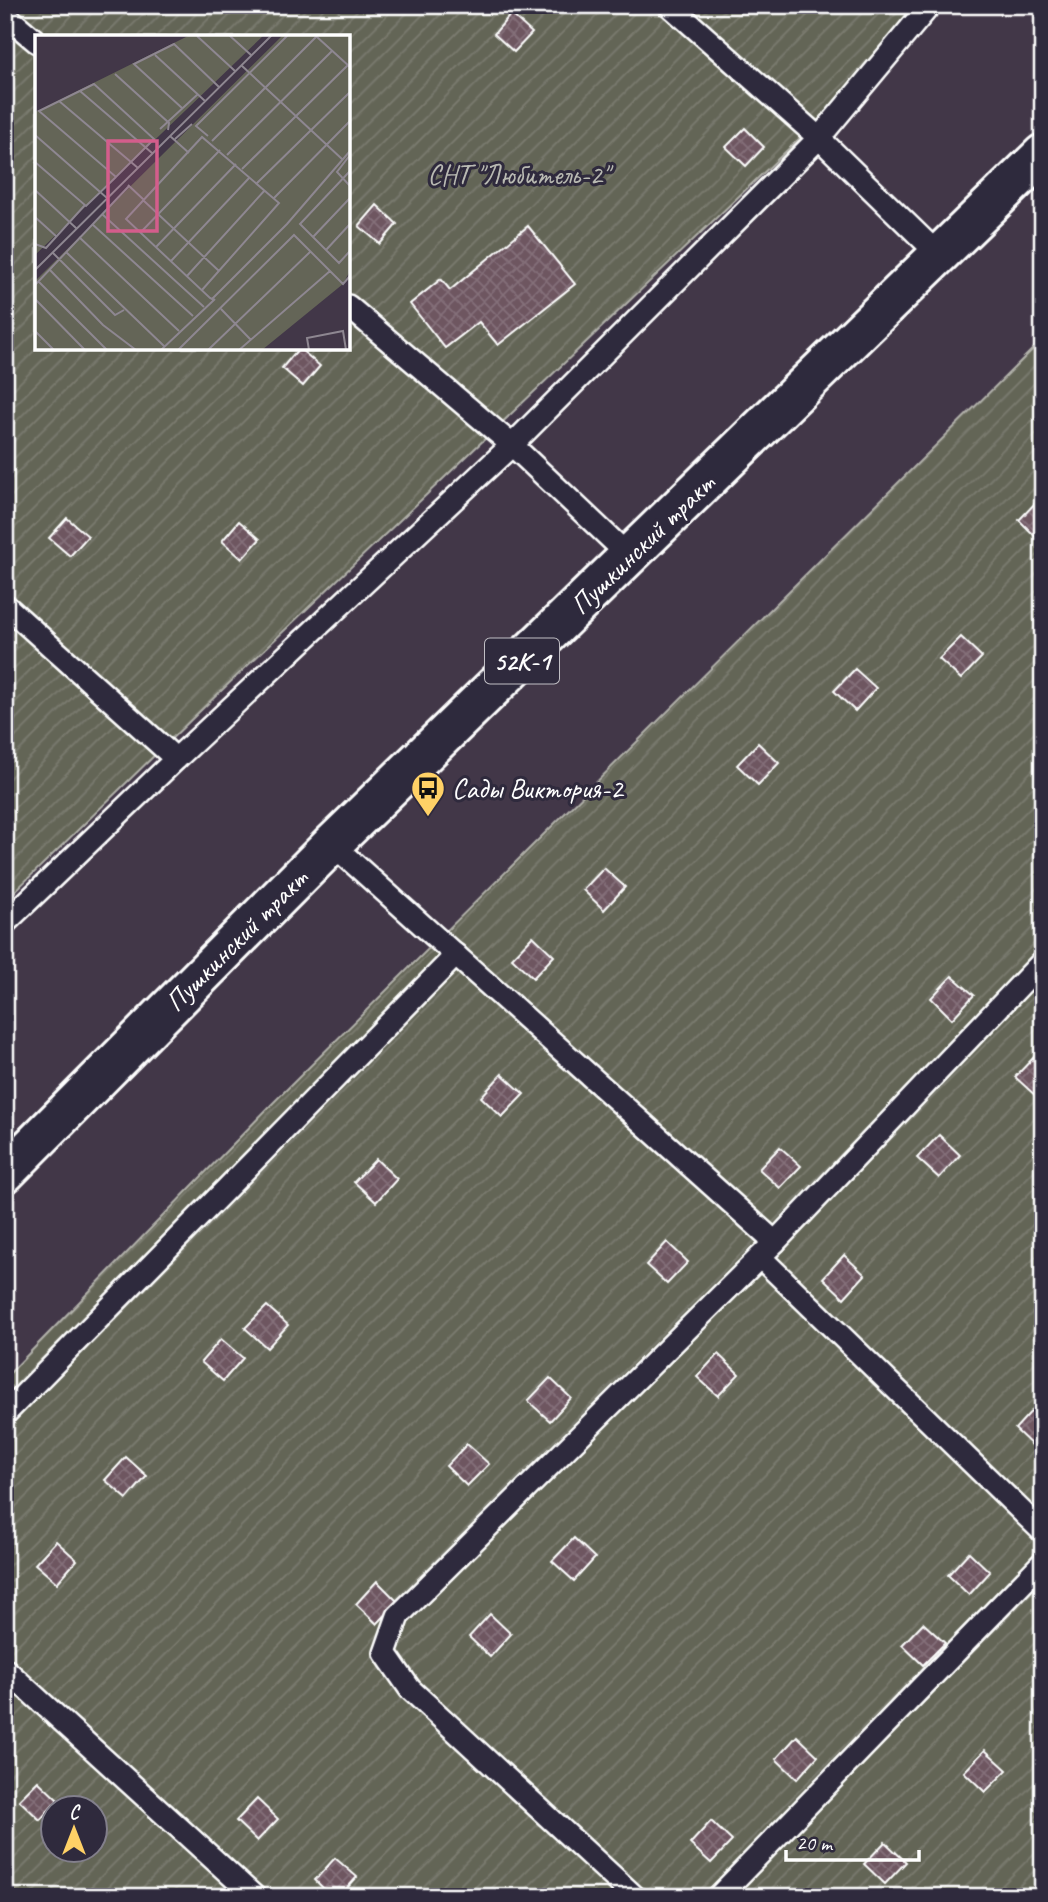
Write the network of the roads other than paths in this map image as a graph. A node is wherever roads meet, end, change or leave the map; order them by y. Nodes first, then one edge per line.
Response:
1 (669, 5) edge
2 (930, 5) edge
3 (5, 15) edge
4 (35, 40) edge
5 (818, 138) junction
6 (1043, 154) edge
7 (939, 255) junction
8 (350, 308) edge
9 (512, 445) junction
10 (630, 557) junction
11 (5, 605) edge
12 (176, 759) junction
13 (332, 844) junction
14 (5, 923) edge
15 (456, 955) junction
16 (1043, 961) edge
17 (5, 1173) edge
18 (767, 1249) junction
19 (5, 1414) edge
20 (1043, 1532) edge
21 (1043, 1562) edge
22 (5, 1669) edge
23 (255, 1897) edge
24 (635, 1897) edge
25 (718, 1897) edge

1 - 5 lane
2 - 5 lane
3 - 4 lane
5 - 7 lane
5 - 9 lane
6 - 7 main road, Пушкинский тракт / 52К-1
7 - 10 main road, Пушкинский тракт / 52К-1
8 - 9 lane
9 - 10 lane
9 - 12 lane
10 - 13 main road, Пушкинский тракт / 52К-1
11 - 12 lane
12 - 14 lane
13 - 15 lane
13 - 17 main road, Пушкинский тракт / 52К-1
15 - 18 lane
15 - 19 lane
16 - 18 lane
18 - 20 lane
18 - 24 lane
21 - 25 lane
22 - 23 lane

